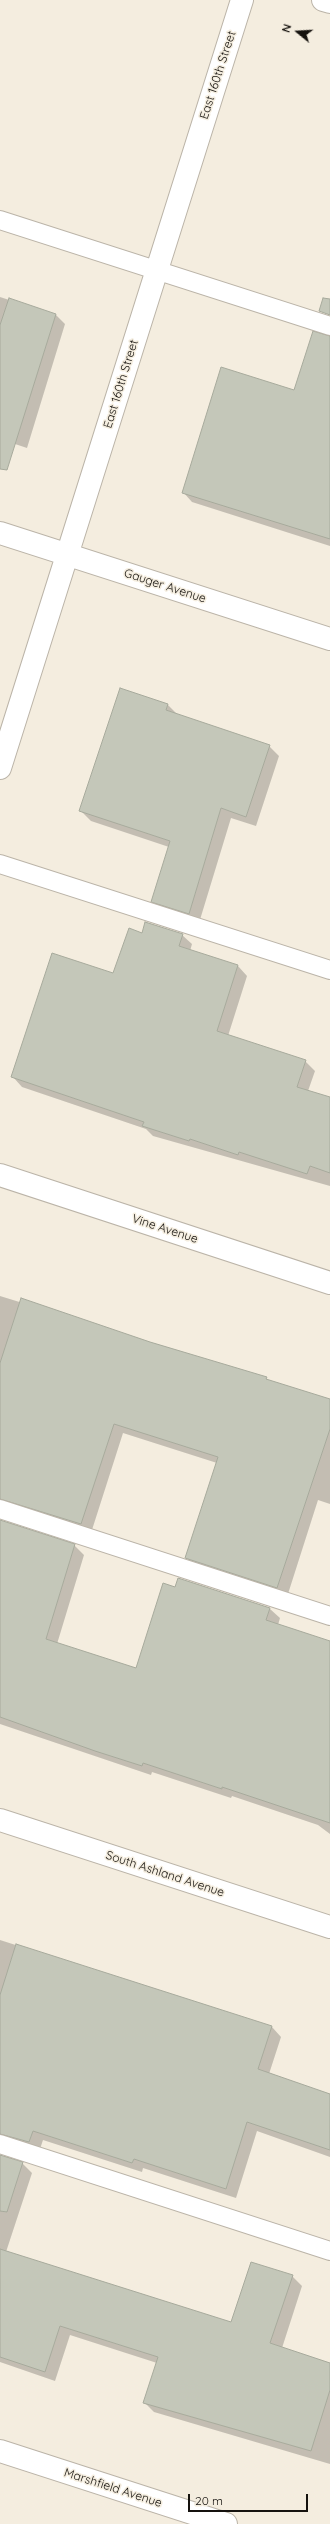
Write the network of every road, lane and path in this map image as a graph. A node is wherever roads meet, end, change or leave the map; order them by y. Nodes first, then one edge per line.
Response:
1 (242, 0) edge
2 (323, 0) edge
3 (330, 2) edge
4 (0, 220) edge
5 (157, 270) junction
6 (330, 326) edge
7 (0, 533) edge
8 (67, 555) junction
9 (330, 639) edge
10 (0, 768) edge
11 (0, 864) edge
12 (330, 970) edge
13 (0, 1175) edge
14 (330, 1283) edge
15 (0, 1509) edge
16 (330, 1616) edge
17 (0, 1820) edge
18 (330, 1927) edge
19 (0, 2144) edge
20 (330, 2251) edge
21 (0, 2451) edge
22 (226, 2524) edge

1 - 5 street, East 160th Street
2 - 3 street
4 - 5 lane
5 - 6 lane
5 - 8 street, East 160th Street
7 - 8 street, Gauger Avenue
8 - 9 street, Gauger Avenue
8 - 10 street, East 160th Street
11 - 12 lane
13 - 14 street, Vine Avenue
15 - 16 lane
17 - 18 street, South Ashland Avenue
19 - 20 lane
21 - 22 street, Marshfield Avenue

